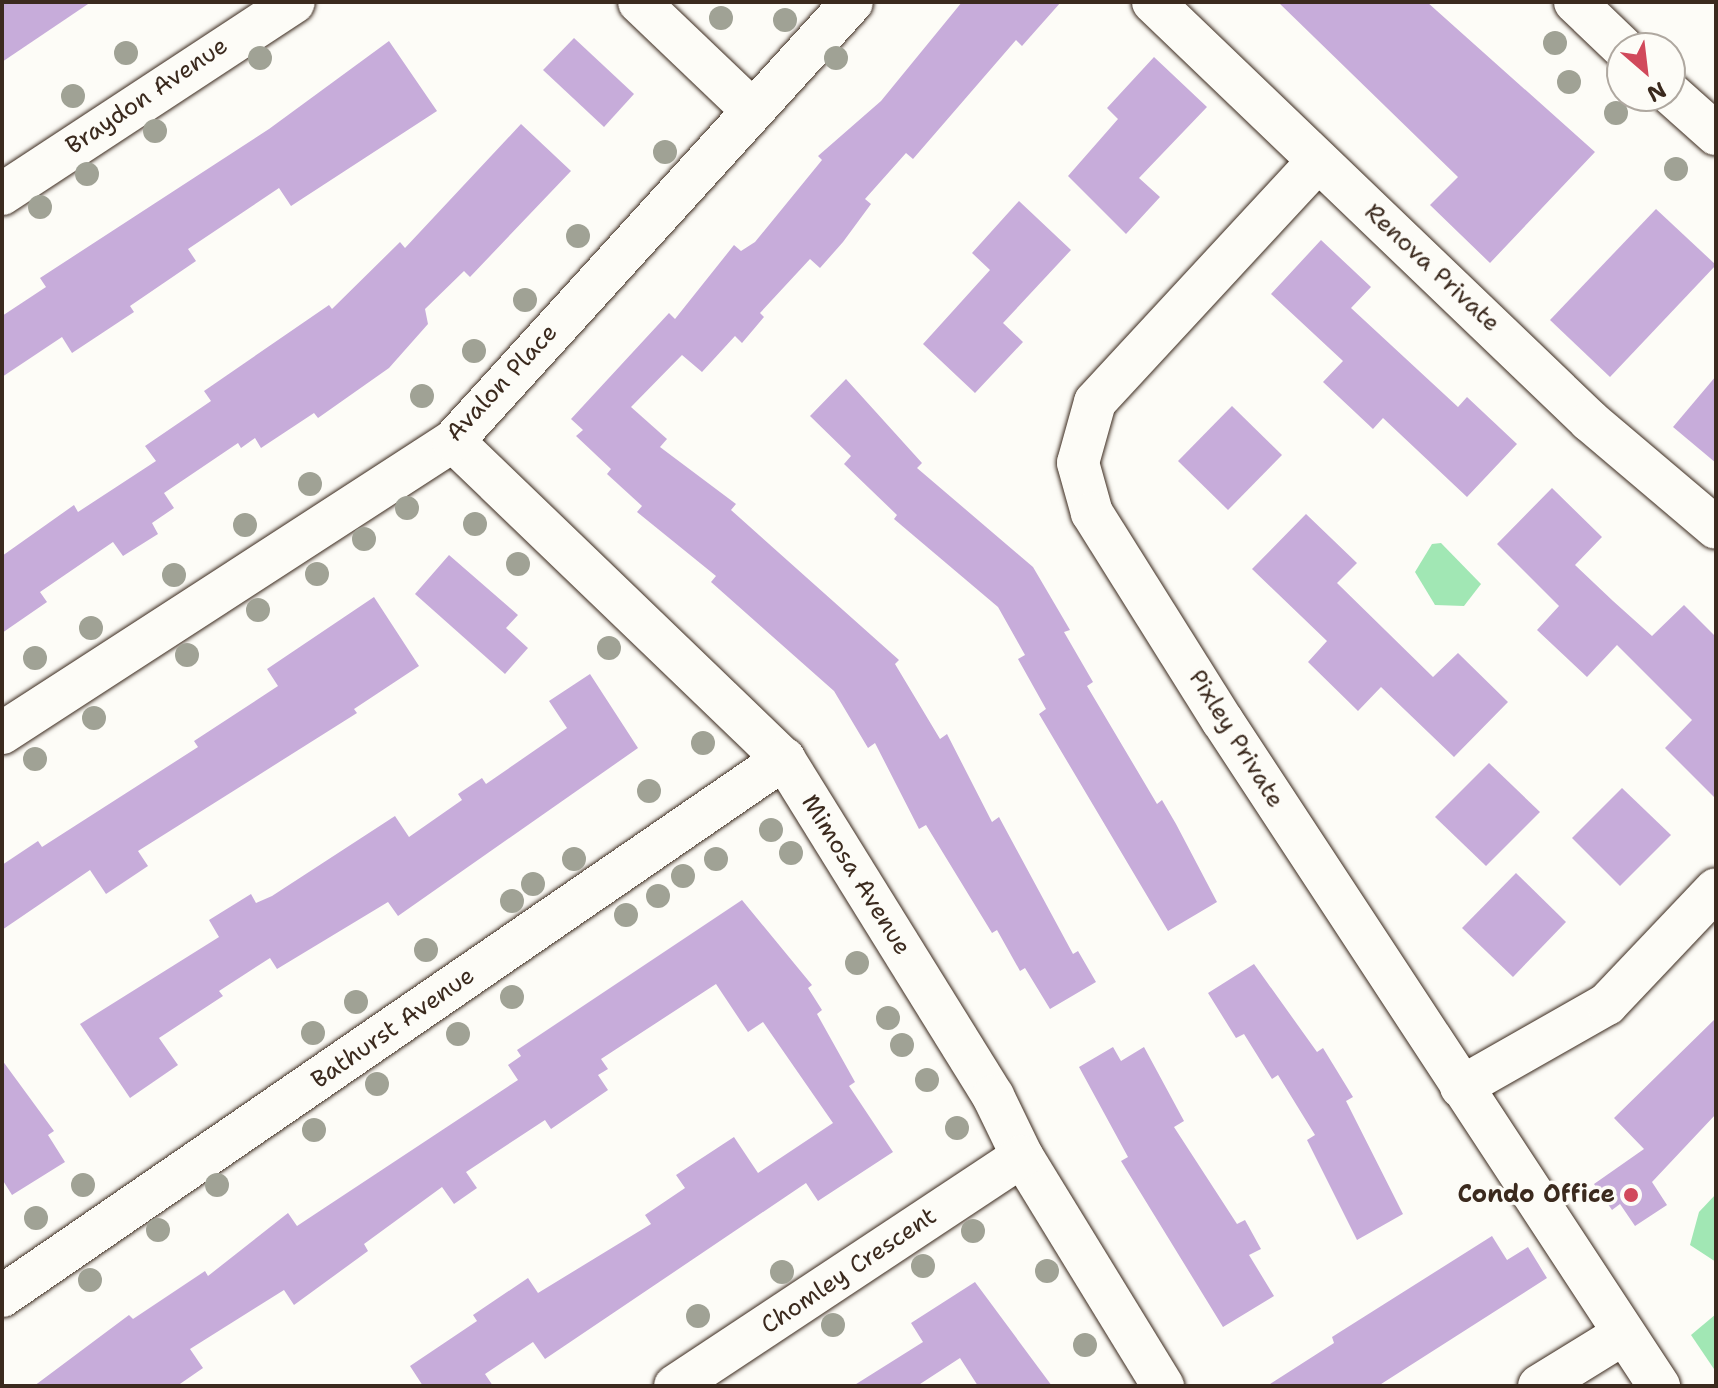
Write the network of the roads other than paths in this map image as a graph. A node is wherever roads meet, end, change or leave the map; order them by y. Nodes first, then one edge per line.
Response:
1 (294, 2) edge
2 (639, 2) edge
3 (852, 2) edge
4 (1153, 2) edge
5 (1575, 2) edge
6 (1606, 32) edge
7 (1686, 107) edge
8 (750, 108) junction
9 (1716, 134) edge
10 (1318, 161) junction
11 (2, 194) edge
12 (453, 441) junction
13 (1716, 528) edge
14 (2, 733) edge
15 (784, 759) junction
16 (1716, 889) edge
17 (1461, 1087) junction
18 (1022, 1156) junction
19 (2, 1296) edge
20 (1622, 1335) junction
21 (675, 1386) edge
22 (1163, 1386) edge
23 (1539, 1386) edge
24 (1659, 1386) edge

1 - 11 street, Braydon Avenue
2 - 8 street
3 - 8 street, Avalon Place
4 - 10 street, Renova Private
5 - 6 street
7 - 9 street
8 - 12 street, Avalon Place
10 - 13 street, Renova Private
10 - 17 street, Pixley Private
12 - 14 street, Avalon Place
12 - 15 street, Mimosa Avenue
15 - 18 street, Mimosa Avenue
15 - 19 street, Bathurst Avenue
16 - 17 street
17 - 20 street, Pixley Private
18 - 21 street, Chomley Crescent
18 - 22 street, Mimosa Avenue
20 - 23 street
20 - 24 street, Pixley Private

